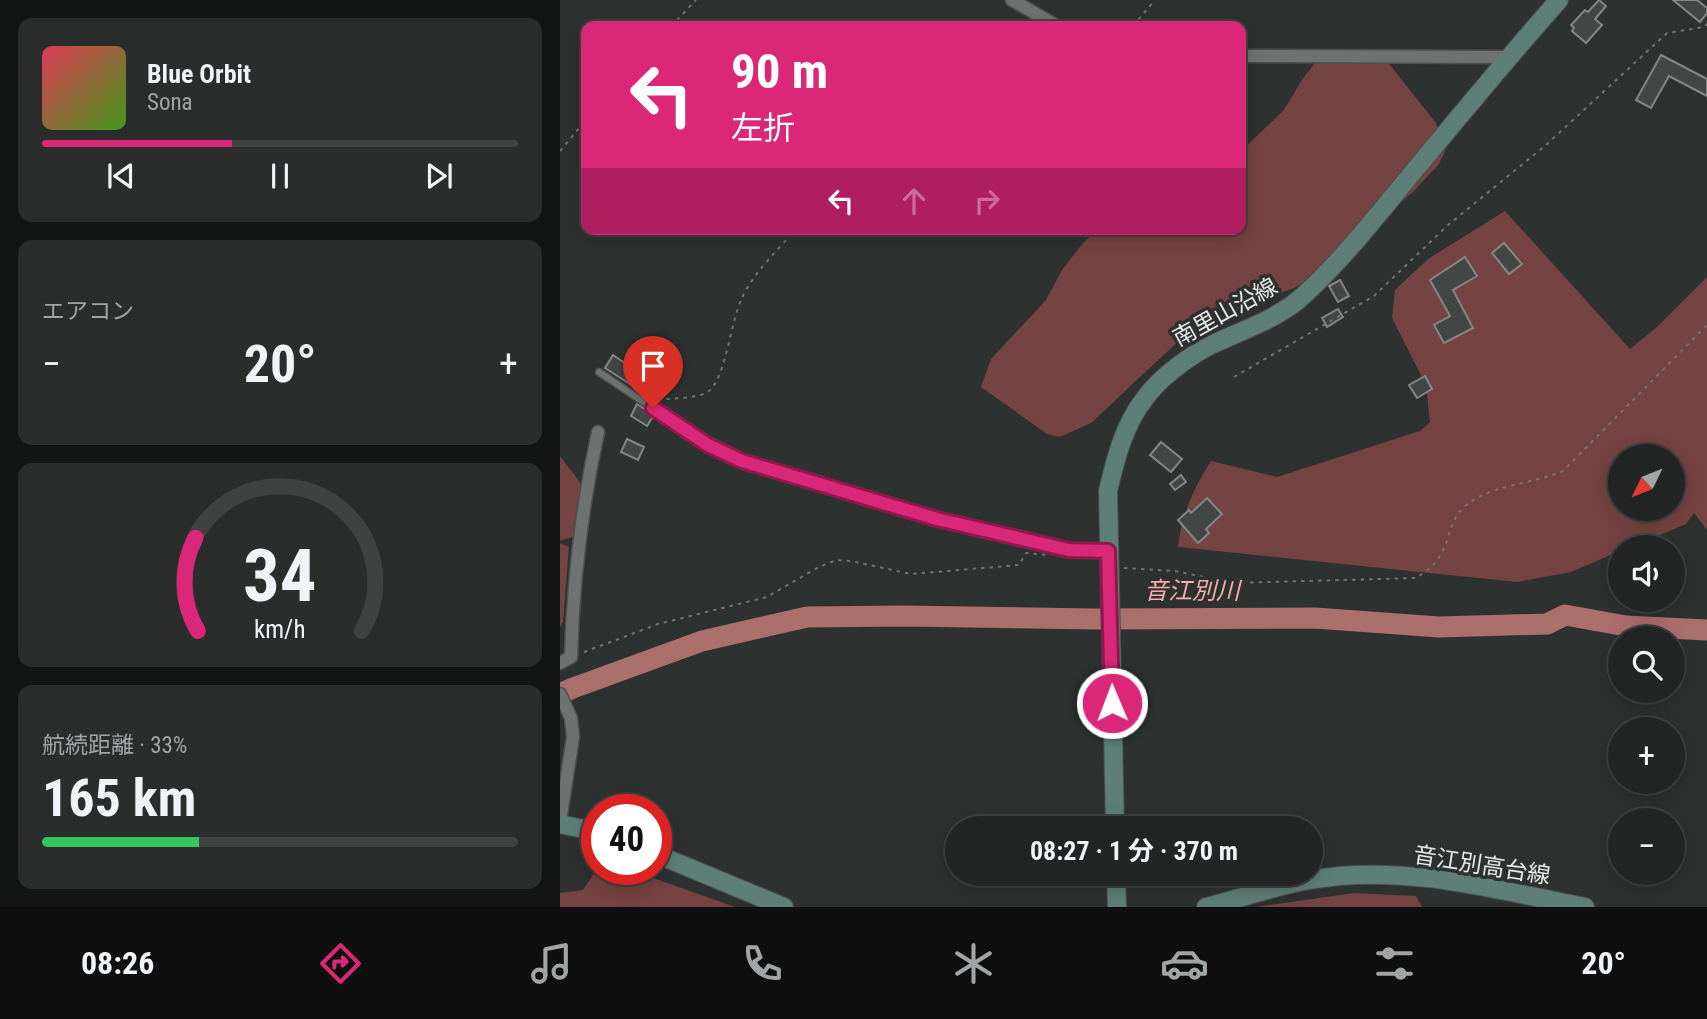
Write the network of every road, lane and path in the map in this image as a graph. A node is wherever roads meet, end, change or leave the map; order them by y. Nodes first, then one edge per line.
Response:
1 (696, 0) edge
2 (1012, 0) edge
3 (1155, 0) edge
4 (1559, 0) edge
5 (676, 21) edge
6 (1048, 21) edge
7 (1137, 21) edge
8 (1707, 24) edge
9 (1246, 56) edge
10 (1509, 57) junction
11 (581, 127) edge
12 (560, 151) edge
13 (791, 235) edge
14 (1707, 325) edge
15 (599, 372) dead end
16 (1234, 377) dead end
17 (653, 408) junction
18 (598, 432) dead end
19 (1054, 556) dead end
20 (1108, 560) junction
21 (566, 660) edge
22 (560, 694) edge
23 (1115, 816) edge
24 (560, 822) edge
25 (581, 828) edge
26 (672, 861) edge
27 (1116, 886) edge
28 (784, 907) edge
29 (1117, 907) edge
30 (1206, 907) edge
31 (1585, 907) edge

1 - 5 path
2 - 6 street
3 - 7 path
4 - 10 street, 南里山沿線
8 - 16 path
9 - 10 street
10 - 20 street, 南里山沿線
11 - 12 path
13 - 17 path
14 - 20 path
15 - 17 lane
17 - 20 lane
18 - 21 street
19 - 21 path
20 - 23 street, 南里山沿線
22 - 24 street
24 - 25 street
26 - 28 street
27 - 29 street
30 - 31 street, 音江別高台線

